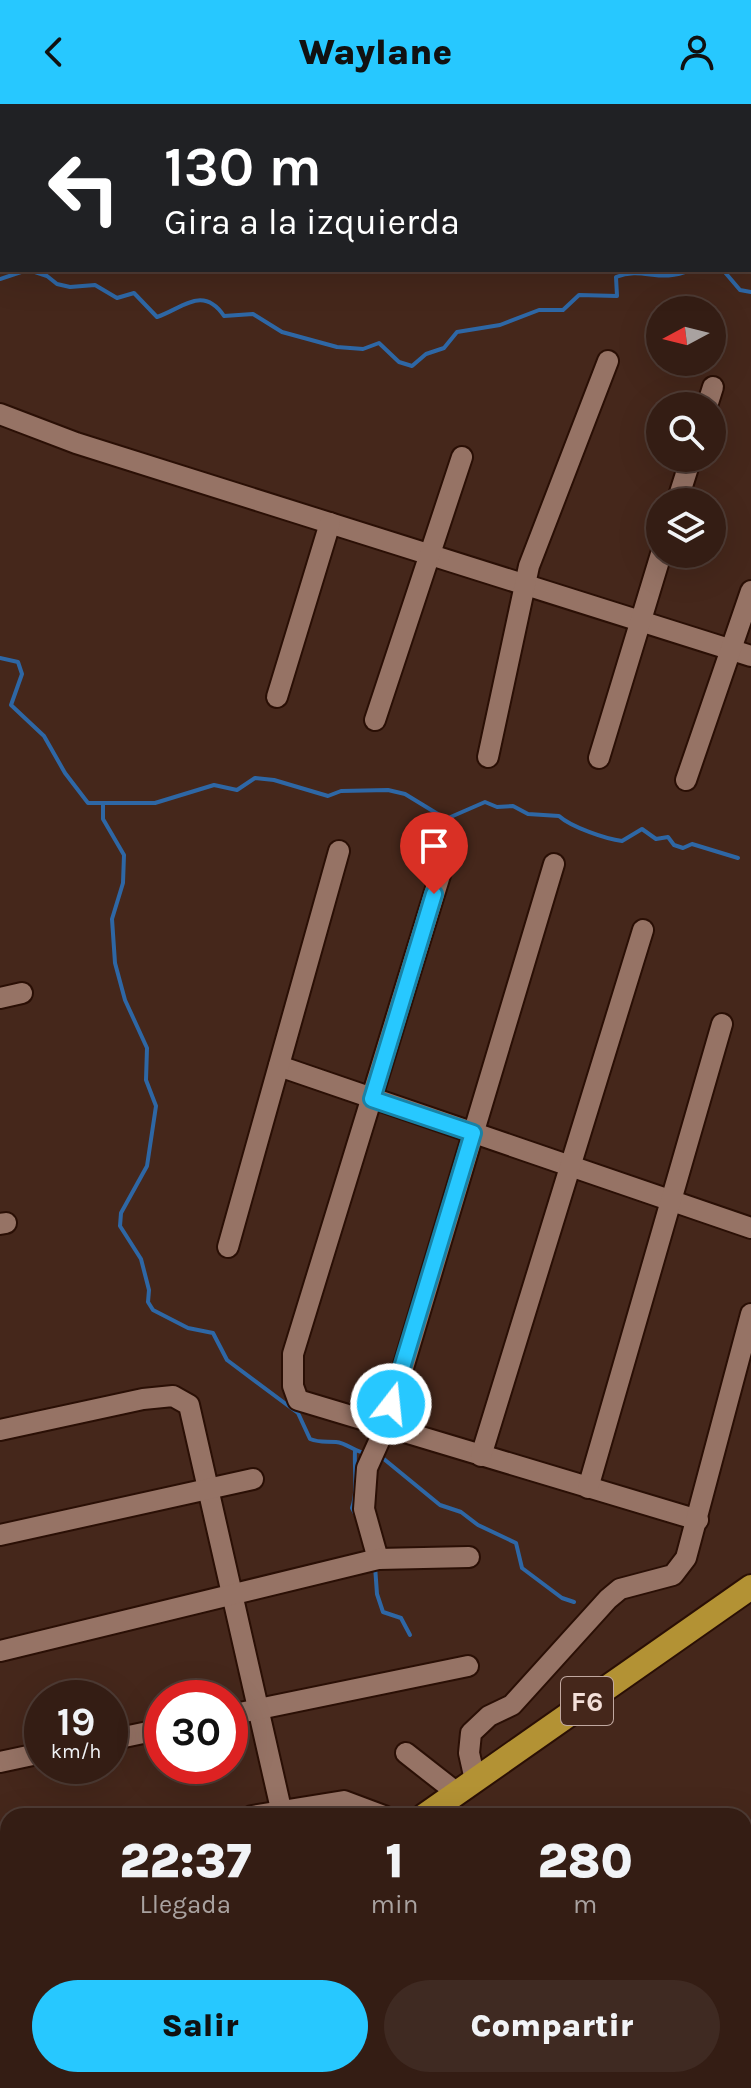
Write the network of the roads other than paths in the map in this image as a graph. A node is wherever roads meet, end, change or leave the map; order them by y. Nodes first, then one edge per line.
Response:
1 (608, 361) dead end
2 (0, 414) edge
3 (462, 457) dead end
4 (330, 523) junction
5 (430, 555) junction
6 (657, 568) edge
7 (525, 585) junction
8 (751, 591) edge
9 (640, 621) junction
10 (731, 649) junction
11 (751, 656) edge
12 (277, 697) dead end
13 (375, 720) dead end
14 (488, 757) dead end
15 (599, 758) dead end
16 (686, 780) dead end
17 (452, 836) dead end
18 (339, 851) dead end
19 (554, 864) dead end
20 (643, 930) dead end
21 (22, 993) dead end
22 (0, 998) edge
23 (722, 1024) dead end
24 (279, 1066) junction
25 (372, 1099) junction
26 (473, 1133) junction
27 (572, 1166) junction
28 (670, 1200) junction
29 (751, 1228) edge
30 (228, 1247) dead end
31 (751, 1314) edge
32 (385, 1428) junction
33 (0, 1430) edge
34 (481, 1456) junction
35 (253, 1479) dead end
36 (588, 1488) junction
37 (208, 1489) junction
38 (698, 1520) junction
39 (0, 1535) edge
40 (469, 1557) dead end
41 (378, 1559) junction
42 (751, 1587) edge
43 (231, 1596) junction
44 (0, 1651) edge
45 (468, 1666) dead end
46 (258, 1709) junction
47 (248, 1711) edge
48 (406, 1753) dead end
49 (24, 1757) edge
50 (0, 1762) edge
51 (466, 1787) junction
52 (281, 1808) edge
53 (289, 1808) edge
54 (363, 1808) edge
55 (436, 1808) edge

1 - 7 street
2 - 4 street
3 - 5 street
4 - 5 street
4 - 12 street
5 - 7 street
5 - 13 street
6 - 9 street
7 - 9 street
7 - 14 street
8 - 10 street
9 - 10 street
9 - 15 street
10 - 11 street
10 - 16 street
17 - 25 street
18 - 24 street
19 - 26 street
20 - 27 street
21 - 22 street
23 - 28 street
24 - 25 street
24 - 30 street
25 - 26 street
25 - 32 street
26 - 27 street
26 - 32 street
27 - 28 street
27 - 34 street
28 - 29 street
28 - 36 street
31 - 38 street
32 - 34 street
32 - 41 street
33 - 37 street
34 - 36 street
35 - 37 street
36 - 38 street
37 - 39 street
37 - 43 street
38 - 51 street
40 - 41 street
41 - 43 street
42 - 51 highway, F6
43 - 44 street
43 - 46 street
45 - 46 street
46 - 47 street
46 - 52 street
48 - 51 street
49 - 50 street
51 - 55 highway, F6
53 - 54 street

